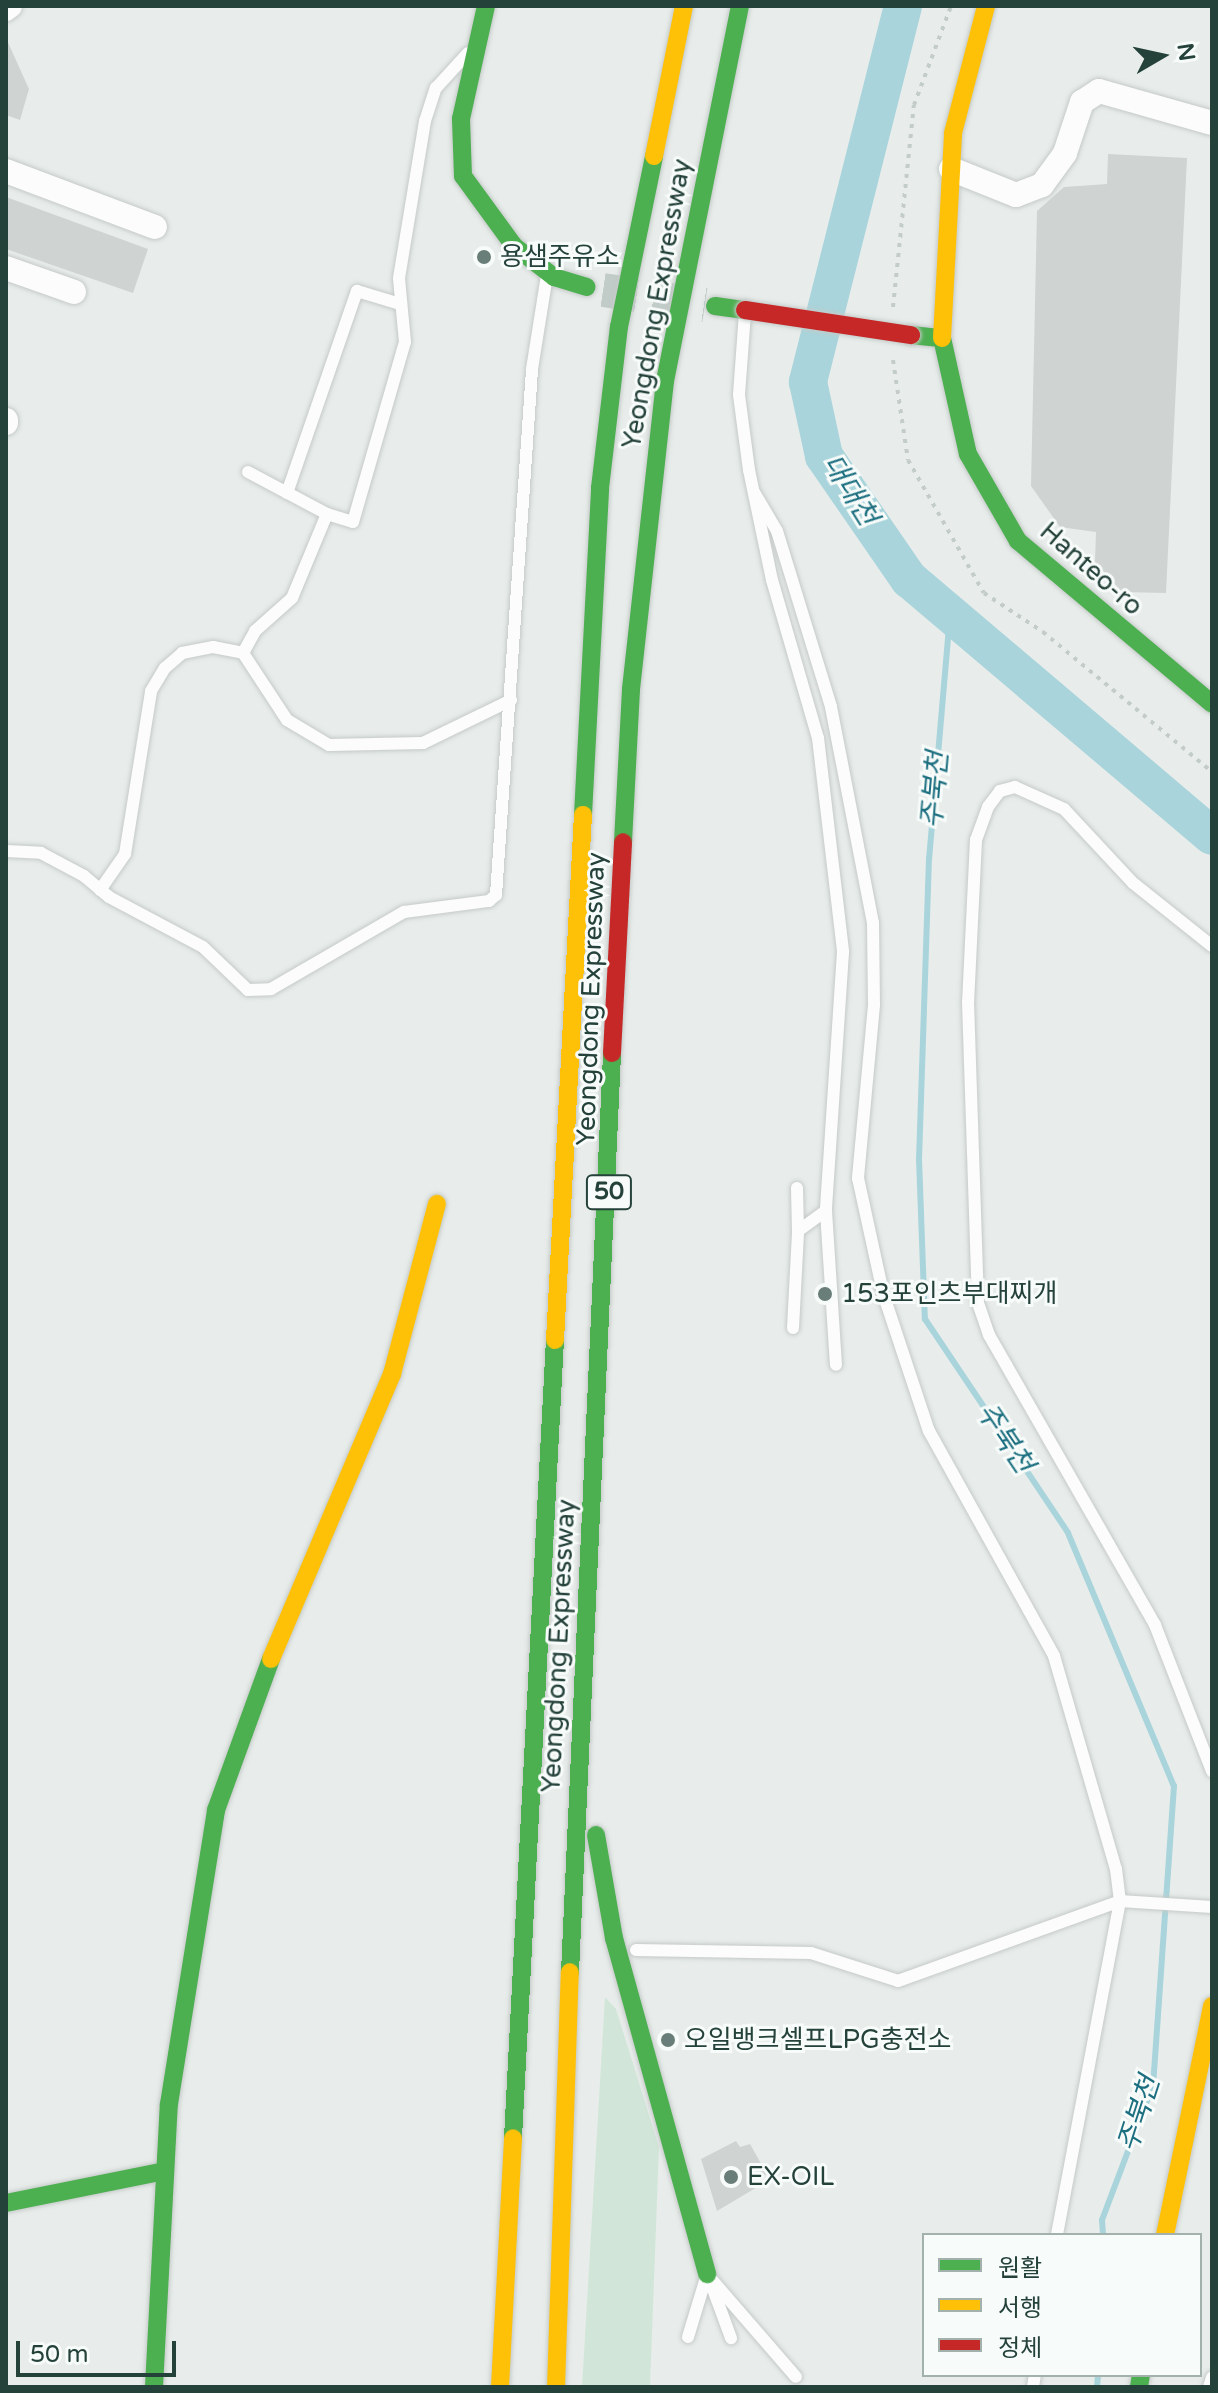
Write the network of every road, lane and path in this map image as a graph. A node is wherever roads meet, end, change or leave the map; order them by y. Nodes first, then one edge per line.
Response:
1 (486, 6) edge
2 (684, 6) edge
3 (740, 6) edge
4 (986, 6) edge
5 (477, 47) junction
6 (1212, 123) edge
7 (951, 169) junction
8 (6, 171) edge
9 (155, 227) dead end
10 (6, 268) edge
11 (548, 272) junction
12 (587, 287) tunnel mouth
13 (74, 292) dead end
14 (400, 304) junction
15 (715, 306) tunnel mouth
16 (745, 310) junction
17 (942, 338) junction
18 (248, 472) dead end
19 (754, 492) junction
20 (287, 493) junction
21 (327, 514) junction
22 (243, 653) junction
23 (511, 700) junction
24 (1212, 704) edge
25 (6, 851) edge
26 (100, 890) junction
27 (1212, 946) edge
28 (797, 1188) dead end
29 (437, 1204) dead end
30 (826, 1211) junction
31 (798, 1231) junction
32 (793, 1328) dead end
33 (836, 1365) dead end
34 (581, 1670) junction
35 (1212, 1771) edge
36 (1120, 1901) junction
37 (1212, 1907) edge
38 (636, 1950) dead end
39 (1212, 2006) edge
40 (165, 2171) junction
41 (6, 2203) edge
42 (1057, 2233) edge
43 (1165, 2233) edge
44 (707, 2274) junction
45 (688, 2337) dead end
46 (731, 2338) dead end
47 (796, 2377) dead end
48 (1212, 2377) edge
49 (154, 2387) edge
50 (500, 2387) edge
51 (556, 2387) edge
52 (1209, 2387) edge

1 - 5 main road
2 - 50 main road, Yeongdong Expressway / 50
3 - 34 main road, Yeongdong Expressway / 50
4 - 7 main road, Hanteo-ro
5 - 11 main road
5 - 14 lane
6 - 7 street
7 - 17 main road, Hanteo-ro
8 - 9 street
10 - 13 street
11 - 12 main road
11 - 23 lane
14 - 20 lane
14 - 21 lane
15 - 16 main road
16 - 17 main road, bridge
16 - 19 lane
17 - 24 main road, Hanteo-ro
18 - 20 lane
19 - 30 lane
19 - 36 lane
20 - 21 lane
21 - 22 lane
22 - 23 lane
22 - 26 lane
23 - 26 lane
25 - 26 lane
27 - 35 lane
28 - 31 lane
29 - 40 main road
30 - 31 lane
30 - 33 lane
31 - 32 lane
34 - 44 main road
34 - 51 main road, Yeongdong Expressway / 50
36 - 37 lane
36 - 38 lane
36 - 42 lane
39 - 43 main road
40 - 41 main road
40 - 49 main road
44 - 45 lane
44 - 46 lane
44 - 47 lane
48 - 52 lane

